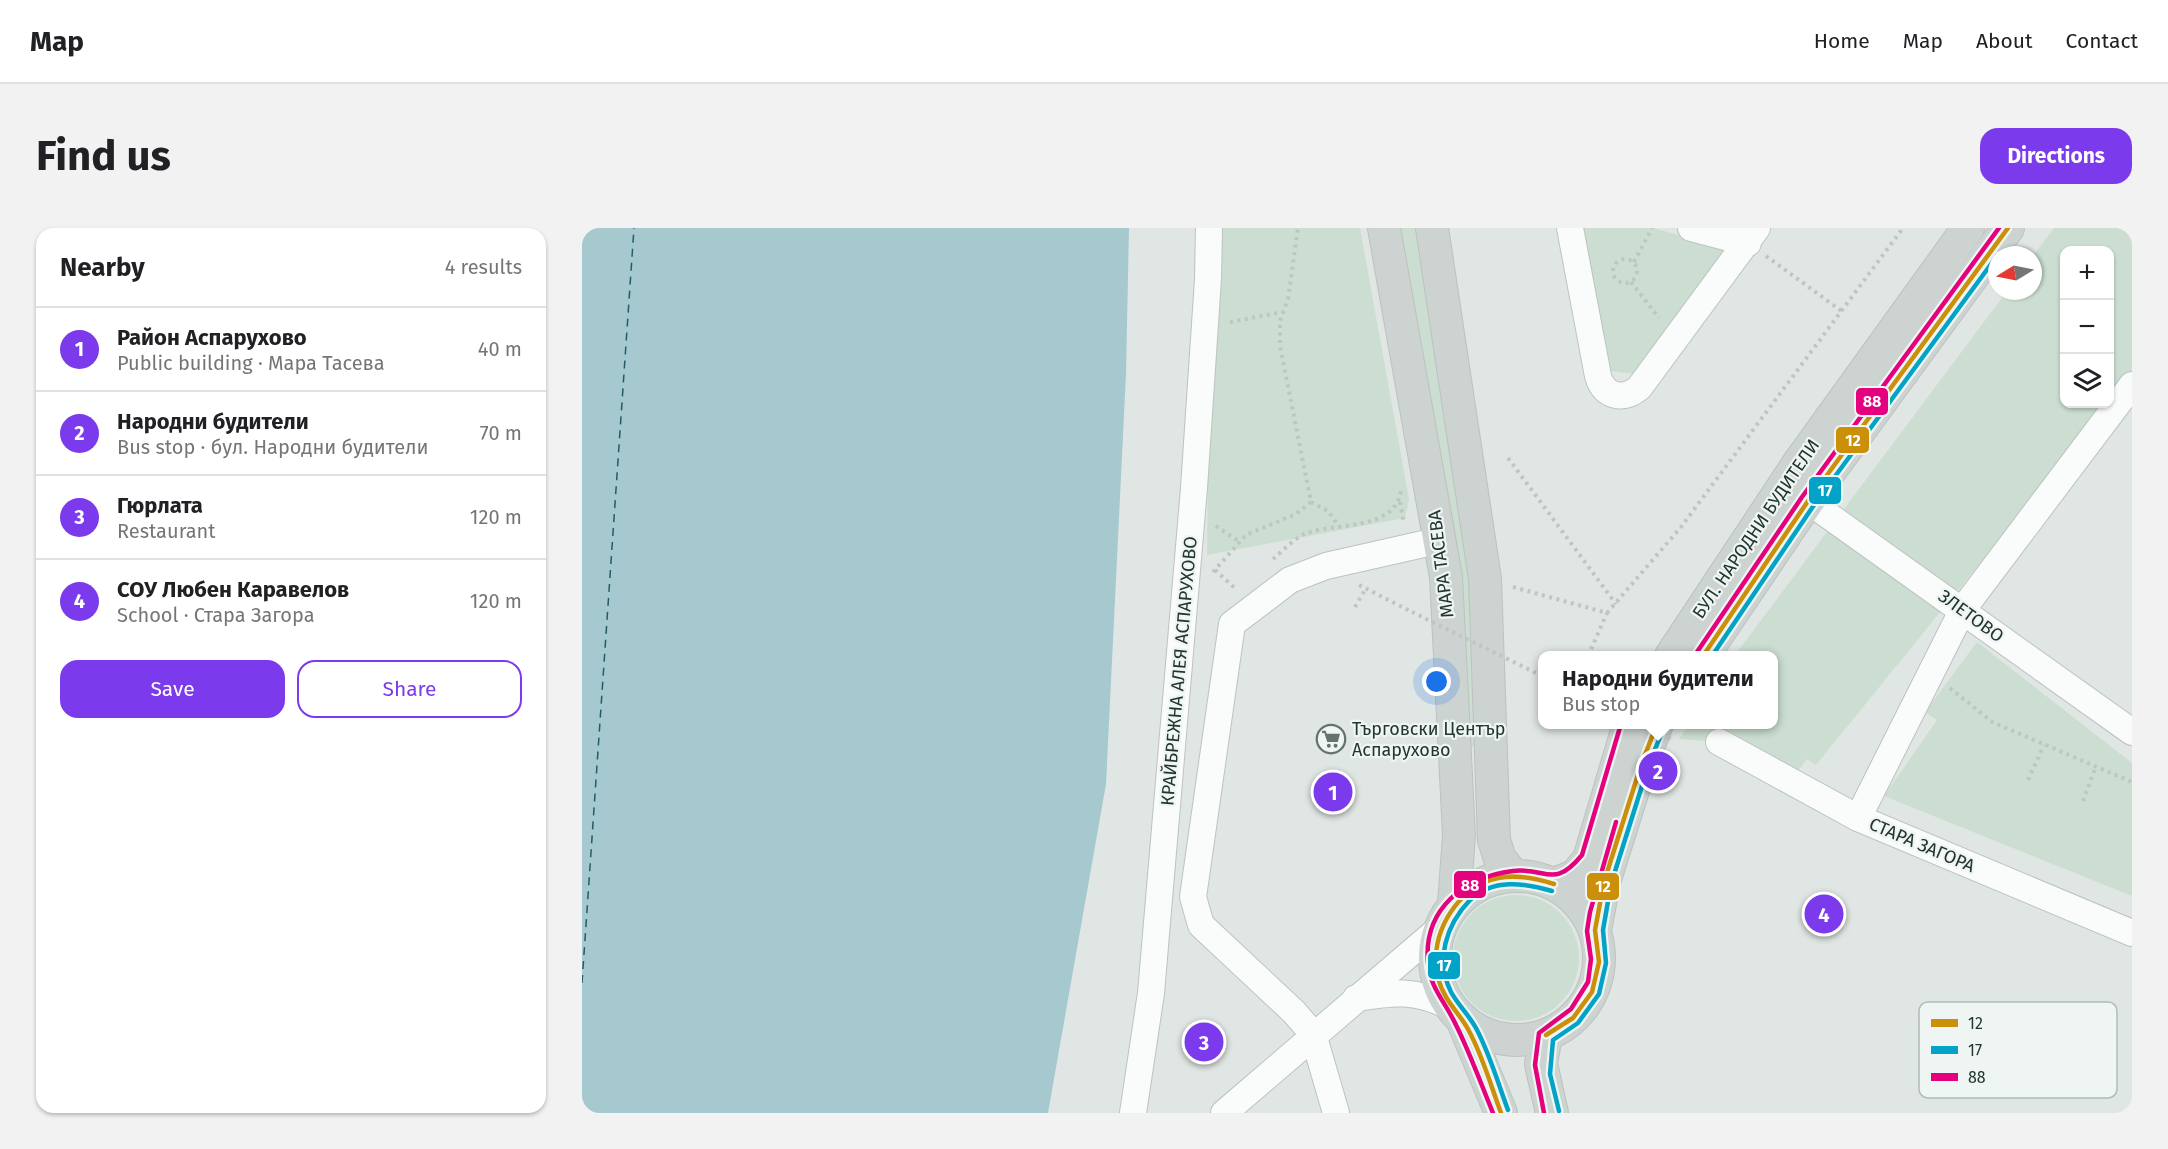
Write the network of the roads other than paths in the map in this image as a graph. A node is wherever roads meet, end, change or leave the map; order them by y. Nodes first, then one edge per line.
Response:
1 (1209, 228) edge
2 (1384, 228) edge
3 (1432, 228) edge
4 (1570, 228) edge
5 (1691, 228) edge
6 (1968, 228) edge
7 (2008, 228) edge
8 (1753, 236) edge
9 (2132, 385) edge
10 (1808, 501) junction
11 (1441, 540) junction
12 (1963, 609) junction
13 (1674, 651) edge
14 (1706, 651) edge
15 (1628, 729) edge
16 (1664, 732) edge
17 (2132, 732) edge
18 (1719, 742) dead end
19 (1858, 818) junction
20 (1513, 875) junction
21 (1554, 884) junction
22 (1448, 915) junction
23 (1594, 930) junction
24 (2132, 933) edge
25 (1355, 998) junction
26 (1457, 1013) junction
27 (1313, 1034) junction
28 (1546, 1035) junction
29 (1133, 1113) edge
30 (1224, 1113) edge
31 (1336, 1113) edge
32 (1501, 1113) edge
33 (1552, 1113) edge

1 - 29 street, КРАЙБРЕЖНА АЛЕЯ АСПАРУХОВО
2 - 11 main road, МАРА ТАСЕВА
3 - 20 main road
4 - 8 street
5 - 8 street
6 - 13 main road, БУЛ. НАРОДНИ БУДИТЕЛИ
7 - 10 main road, БУЛ. НАРОДНИ БУДИТЕЛИ
9 - 12 street
10 - 12 street, ЗЛЕТОВО
10 - 14 main road, БУЛ. НАРОДНИ БУДИТЕЛИ
11 - 22 main road, МАРА ТАСЕВА
11 - 27 street
12 - 17 street, ЗЛЕТОВО
12 - 19 street
15 - 21 main road
16 - 23 main road
18 - 19 street, СТАРА ЗАГОРА
19 - 24 street, СТАРА ЗАГОРА
20 - 21 main road
20 - 22 main road
21 - 23 main road
22 - 25 street
22 - 26 main road
23 - 28 main road
25 - 26 street
25 - 27 street
26 - 28 main road
26 - 32 main road
27 - 30 street
27 - 31 street
28 - 33 main road

